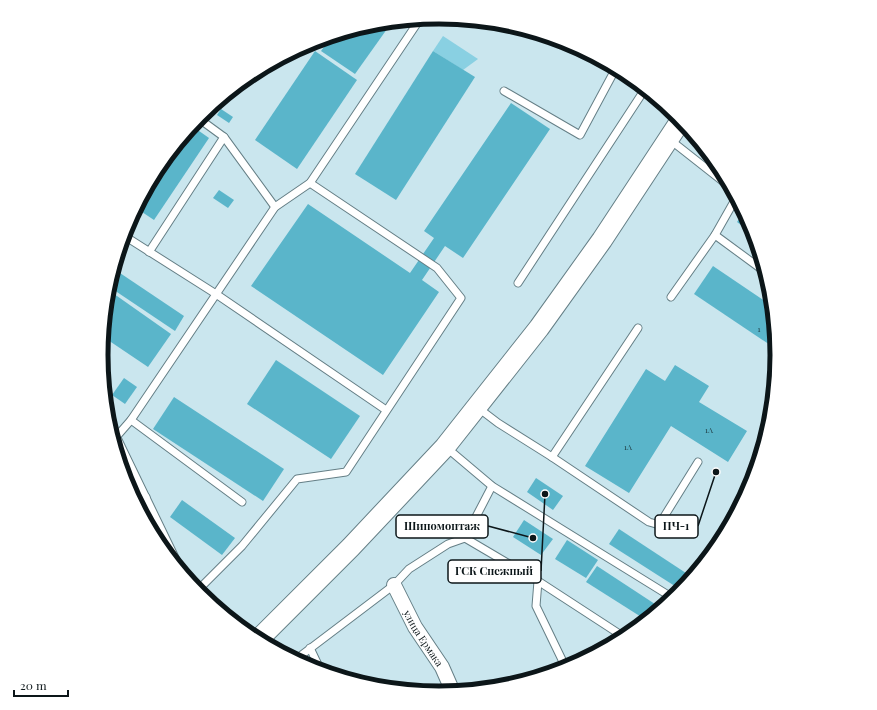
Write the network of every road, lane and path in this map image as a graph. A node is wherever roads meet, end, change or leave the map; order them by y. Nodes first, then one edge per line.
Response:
1 (416, 25) edge
2 (613, 74) edge
3 (504, 91) dead end
4 (642, 94) edge
5 (203, 122) edge
6 (677, 126) edge
7 (224, 137) junction
8 (669, 139) junction
9 (718, 179) edge
10 (310, 183) junction
11 (732, 204) edge
12 (275, 207) junction
13 (715, 235) junction
14 (129, 239) edge
15 (149, 252) junction
16 (757, 266) edge
17 (518, 283) dead end
18 (216, 294) junction
19 (671, 297) dead end
20 (638, 328) dead end
21 (477, 407) junction
22 (386, 410) junction
23 (131, 420) junction
24 (117, 436) edge
25 (119, 439) edge
26 (445, 447) junction
27 (552, 457) junction
28 (698, 462) dead end
29 (492, 486) junction
30 (146, 497) junction
31 (141, 499) edge
32 (242, 502) dead end
33 (465, 538) junction
34 (172, 552) edge
35 (538, 581) junction
36 (394, 585) junction
37 (202, 586) edge
38 (667, 594) edge
39 (618, 633) edge
40 (263, 635) edge
41 (310, 648) junction
42 (300, 656) edge
43 (563, 662) edge
44 (317, 663) edge
45 (449, 685) edge

1 - 10 lane
2 - 3 lane
4 - 17 lane
5 - 7 lane
6 - 8 street
7 - 12 lane
7 - 15 lane
8 - 9 lane
8 - 21 street
10 - 12 lane
10 - 22 lane
11 - 13 lane
12 - 18 lane
13 - 16 lane
13 - 19 lane
14 - 15 lane
15 - 18 lane
18 - 22 lane
18 - 23 lane
20 - 27 lane
21 - 26 street
21 - 27 lane
22 - 37 lane
23 - 24 lane
23 - 32 lane
25 - 30 lane
26 - 29 lane
26 - 40 street
27 - 28 lane
29 - 33 lane
29 - 38 lane
30 - 31 lane
30 - 34 lane
33 - 35 lane
33 - 36 lane
35 - 39 lane
35 - 43 lane
36 - 41 lane
36 - 45 street, улица Ермака
41 - 42 lane
41 - 44 lane

